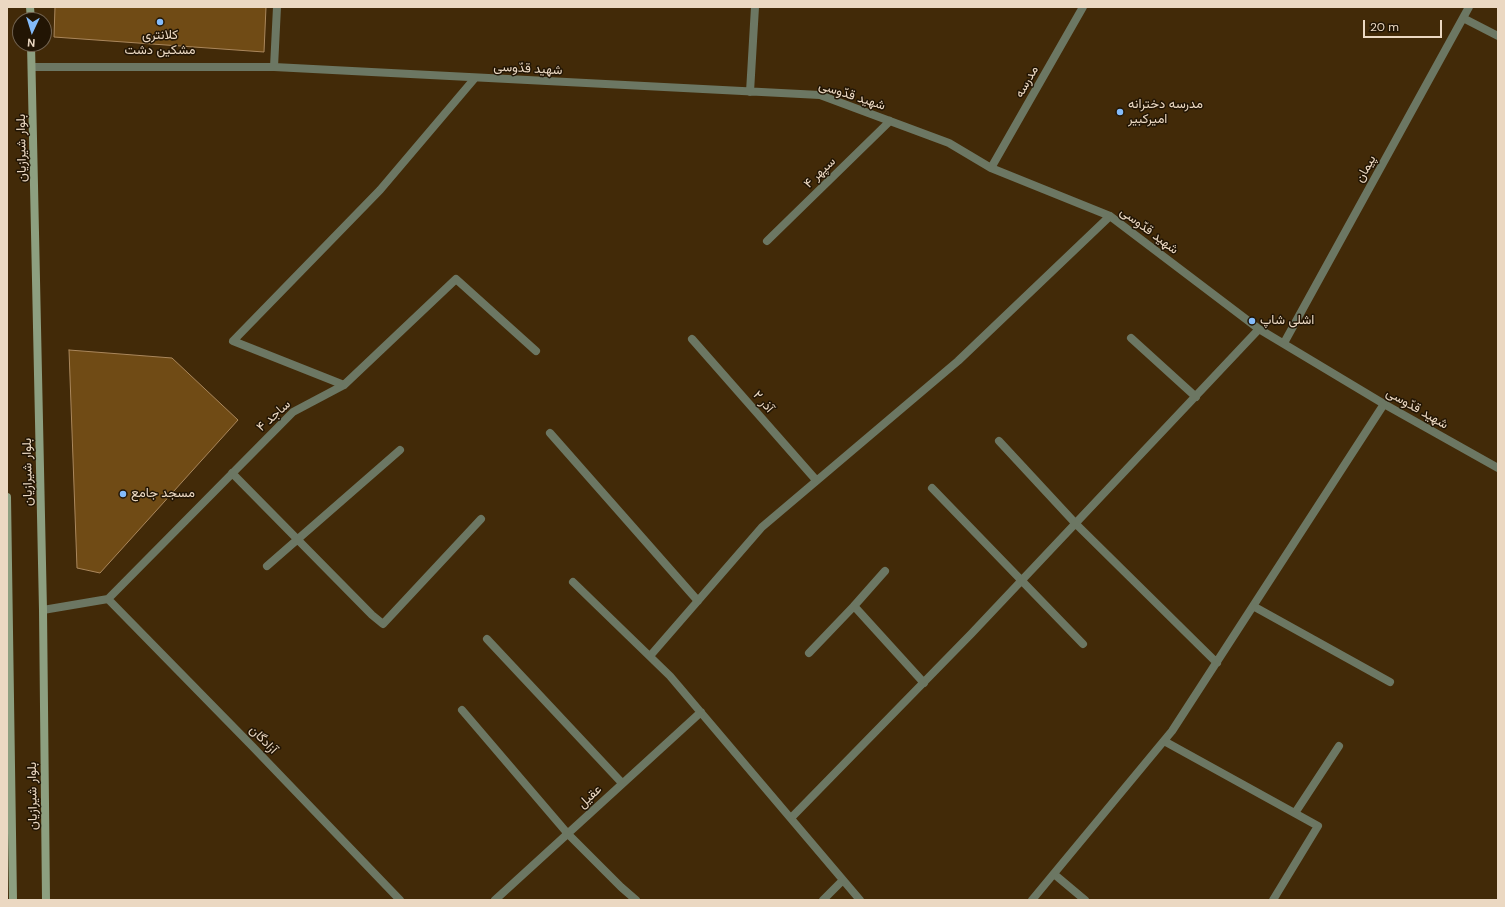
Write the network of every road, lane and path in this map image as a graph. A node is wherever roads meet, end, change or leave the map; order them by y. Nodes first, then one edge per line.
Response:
1 (277, 7) edge
2 (755, 7) edge
3 (1083, 7) edge
4 (1469, 7) edge
5 (1463, 18) junction
6 (1498, 36) edge
7 (31, 52) edge
8 (32, 67) junction
9 (274, 67) junction
10 (475, 78) junction
11 (750, 92) junction
12 (890, 121) junction
13 (991, 168) junction
14 (1110, 216) junction
15 (767, 241) dead end
16 (1259, 329) junction
17 (1131, 338) dead end
18 (692, 339) dead end
19 (1284, 344) junction
20 (536, 351) dead end
21 (344, 385) junction
22 (1196, 397) junction
23 (1384, 404) junction
24 (550, 433) dead end
25 (999, 441) dead end
26 (400, 450) dead end
27 (1498, 468) edge
28 (232, 473) junction
29 (816, 480) junction
30 (932, 488) dead end
31 (7, 497) edge
32 (481, 519) dead end
33 (1076, 524) junction
34 (297, 539) junction
35 (8, 563) edge
36 (267, 566) dead end
37 (885, 571) dead end
38 (1023, 580) junction
39 (573, 582) dead end
40 (108, 599) junction
41 (698, 601) junction
42 (854, 606) junction
43 (1253, 606) junction
44 (43, 610) junction
45 (486, 639) dead end
46 (1083, 644) dead end
47 (808, 653) dead end
48 (650, 656) junction
49 (1217, 663) junction
50 (924, 682) junction
51 (1390, 682) dead end
52 (462, 710) dead end
53 (701, 712) junction
54 (1164, 741) junction
55 (1339, 746) dead end
56 (622, 783) junction
57 (1295, 813) junction
58 (790, 818) junction
59 (568, 834) junction
60 (1054, 874) junction
61 (843, 880) junction
62 (13, 900) edge
63 (46, 900) edge
64 (400, 900) edge
65 (495, 900) edge
66 (636, 900) edge
67 (823, 900) edge
68 (860, 900) edge
69 (1032, 900) edge
70 (1085, 900) edge
71 (1273, 900) edge

1 - 9 street
2 - 11 street
3 - 13 street, مدرسه
4 - 5 street, پیمان
5 - 6 street
5 - 19 street, پیمان
7 - 8 main road, بلوار شیرازیان
8 - 9 street, شهید قدّوسی
8 - 44 main road, بلوار شیرازیان
9 - 10 street, شهید قدّوسی
10 - 11 street, شهید قدّوسی
10 - 21 street
11 - 12 street, شهید قدّوسی
12 - 13 street, شهید قدّوسی
12 - 15 street, سپهر ۴
13 - 14 street, شهید قدّوسی
14 - 16 street, شهید قدّوسی
14 - 29 street
16 - 19 street, شهید قدّوسی
16 - 22 street
17 - 22 street
18 - 29 street, آذر ۲
19 - 23 street, شهید قدّوسی
20 - 21 street, ساجد ۴
21 - 28 street, ساجد ۴
22 - 33 street
23 - 27 street, شهید قدّوسی
23 - 43 street
24 - 41 street
25 - 33 street
26 - 34 street
28 - 34 street
28 - 40 street, ساجد ۴
29 - 41 street
30 - 38 street
31 - 35 main road, بلوار شیرازیان
32 - 34 street
33 - 38 street
33 - 49 street
34 - 36 street
35 - 62 main road, بلوار شیرازیان
37 - 42 street
38 - 46 street
38 - 50 street
39 - 48 street
40 - 44 street
40 - 64 street, آزادگان
41 - 48 street
42 - 47 street
42 - 50 street
43 - 49 street
43 - 51 street
44 - 63 main road, بلوار شیرازیان
45 - 56 street
48 - 53 street
49 - 54 street
50 - 58 street
52 - 59 street
53 - 56 street, عقیل
53 - 58 street
54 - 57 street
54 - 60 street
55 - 57 street
56 - 59 street, عقیل
57 - 71 street
58 - 61 street
59 - 65 street, عقیل
59 - 66 street
60 - 69 street
60 - 70 street
61 - 67 street
61 - 68 street

